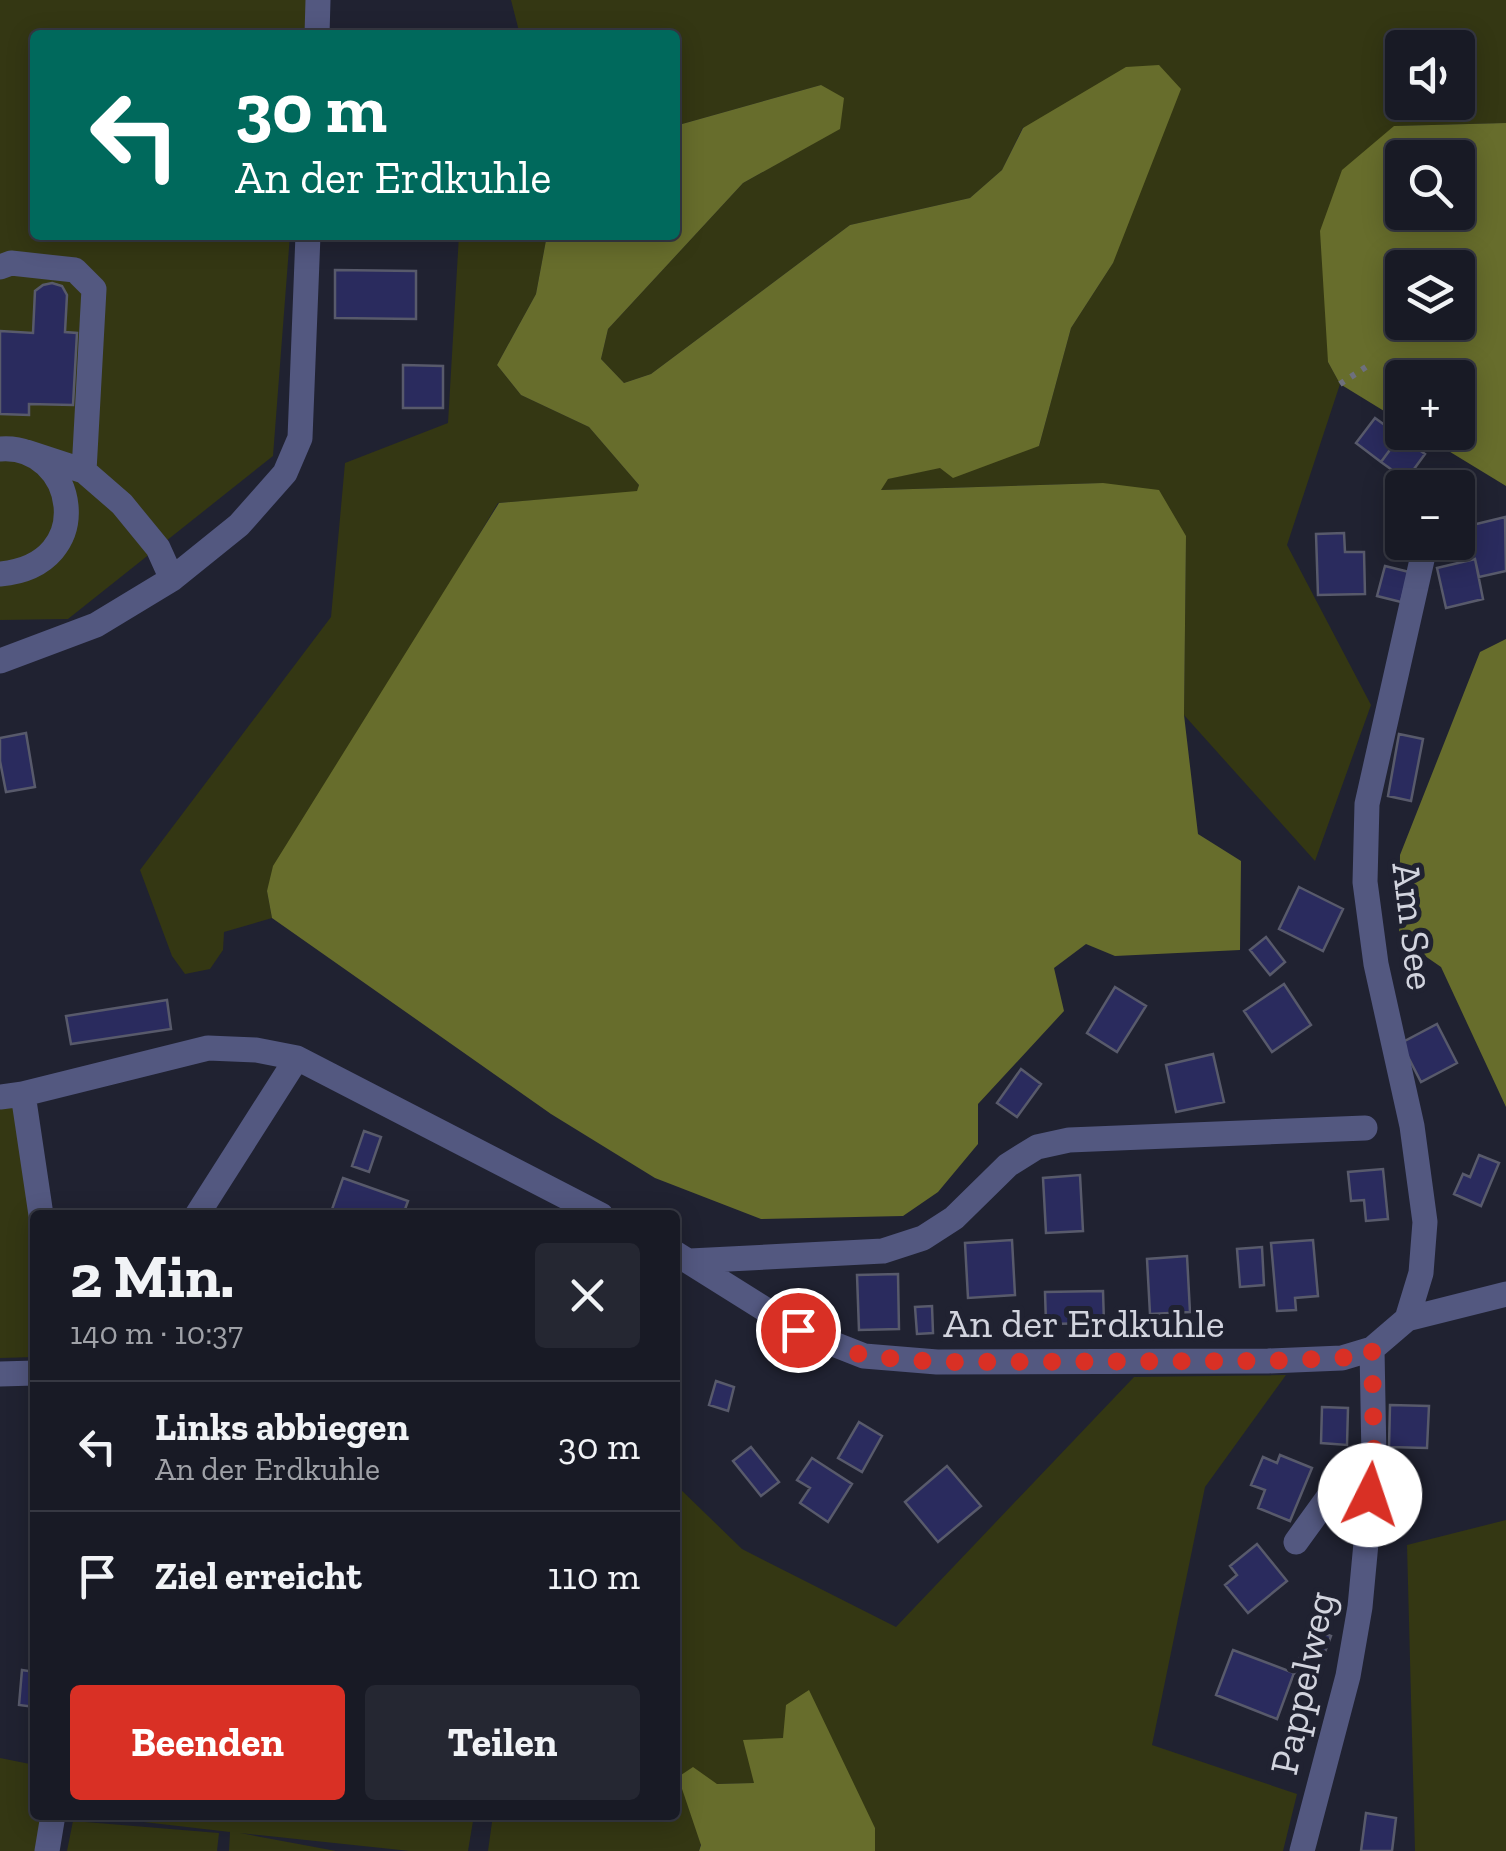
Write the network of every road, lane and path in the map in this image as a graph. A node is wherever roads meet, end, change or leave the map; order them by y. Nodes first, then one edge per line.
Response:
1 (318, 0) edge
2 (317, 30) edge
3 (308, 240) edge
4 (0, 267) edge
5 (1372, 364) dead end
6 (1340, 384) dead end
7 (13, 450) edge
8 (84, 471) junction
9 (1422, 560) edge
10 (0, 574) edge
11 (172, 579) junction
12 (0, 660) edge
13 (297, 1058) junction
14 (12, 1095) edge
15 (1365, 1128) dead end
16 (40, 1210) edge
17 (200, 1210) edge
18 (592, 1210) edge
19 (682, 1257) edge
20 (1506, 1294) edge
21 (1407, 1319) junction
22 (1372, 1349) junction
23 (30, 1373) edge
24 (0, 1374) edge
25 (1374, 1458) junction
26 (1296, 1542) dead end
27 (52, 1820) edge
28 (48, 1851) edge
29 (1302, 1851) edge

1 - 2 street
3 - 11 street
4 - 8 street
5 - 6 path
7 - 8 street
7 - 10 street
8 - 11 street
9 - 21 street, Am See
11 - 12 street
13 - 14 street
13 - 17 street
13 - 18 street
14 - 16 street
15 - 19 street
19 - 22 street, An der Erdkuhle
20 - 21 street, An der Erdkuhle
21 - 22 street, An der Erdkuhle
22 - 25 street, Pappelweg
23 - 24 street
25 - 26 street
25 - 29 street, Pappelweg
27 - 28 street

